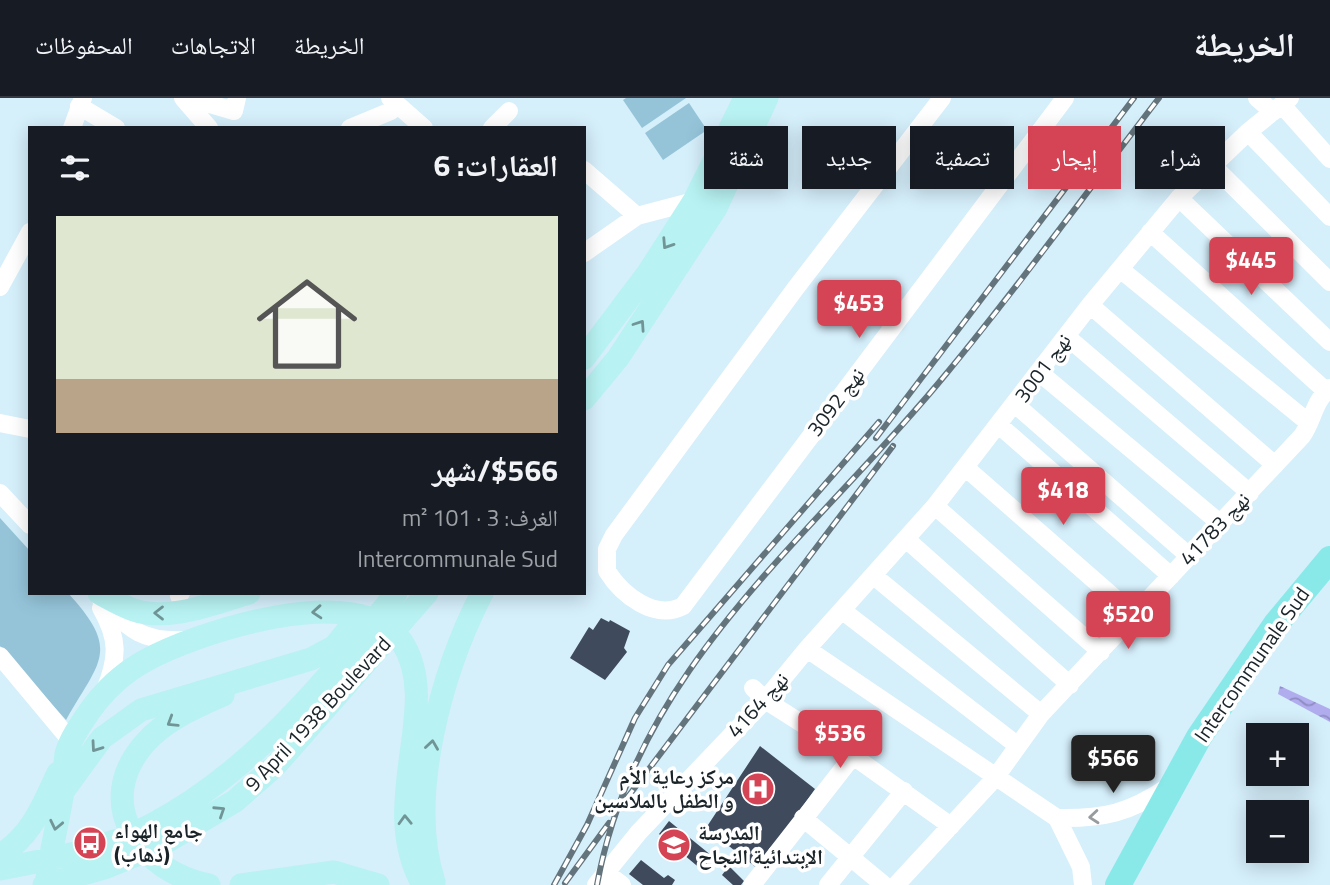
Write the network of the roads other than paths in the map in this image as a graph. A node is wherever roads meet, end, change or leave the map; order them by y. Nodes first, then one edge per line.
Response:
1 (183, 98) edge
2 (190, 98) edge
3 (237, 98) edge
4 (745, 98) edge
5 (768, 98) edge
6 (942, 98) edge
7 (1065, 98) edge
8 (1257, 98) edge
9 (81, 102) edge
10 (400, 103) edge
11 (1281, 105) edge
12 (509, 111) dead end
13 (73, 126) edge
14 (113, 126) edge
15 (207, 126) edge
16 (355, 126) edge
17 (423, 126) edge
18 (494, 126) edge
19 (1248, 132) junction
20 (1225, 152) edge
21 (1330, 159) edge
22 (586, 172) edge
23 (1225, 177) edge
24 (1188, 189) edge
25 (1179, 198) junction
26 (694, 201) junction
27 (637, 216) junction
28 (1330, 217) edge
29 (1150, 232) junction
30 (586, 252) edge
31 (24, 255) edge
32 (1120, 269) junction
33 (1330, 282) edge
34 (0, 287) edge
35 (1090, 305) junction
36 (1066, 336) junction
37 (1330, 342) edge
38 (588, 352) edge
39 (618, 358) junction
40 (1040, 373) junction
41 (1328, 389) edge
42 (586, 397) edge
43 (1016, 405) junction
44 (586, 415) edge
45 (0, 422) edge
46 (1309, 424) junction
47 (1000, 426) junction
48 (28, 429) edge
49 (1275, 465) junction
50 (966, 468) junction
51 (0, 493) edge
52 (1250, 493) junction
53 (935, 506) junction
54 (28, 524) edge
55 (1221, 524) junction
56 (906, 539) junction
57 (1189, 556) junction
58 (1330, 559) edge
59 (874, 576) junction
60 (1171, 576) junction
61 (1330, 584) edge
62 (96, 595) edge
63 (97, 595) edge
64 (100, 595) edge
65 (241, 595) edge
66 (388, 595) edge
67 (425, 595) edge
68 (481, 595) edge
69 (843, 611) junction
70 (1134, 615) junction
71 (191, 639) junction
72 (341, 649) junction
73 (807, 649) junction
74 (1101, 652) junction
75 (0, 656) edge
76 (277, 670) junction
77 (1070, 685) junction
78 (103, 694) junction
79 (759, 694) junction
80 (1041, 714) junction
81 (1017, 745) junction
82 (69, 748) junction
83 (853, 756) junction
84 (995, 778) junction
85 (1173, 784) junction
86 (64, 790) junction
87 (904, 791) junction
88 (803, 818) junction
89 (1057, 818) junction
90 (951, 826) junction
91 (157, 835) junction
92 (0, 855) edge
93 (111, 858) junction
94 (851, 858) junction
95 (49, 860) junction
96 (0, 869) edge
97 (601, 879) edge
98 (45, 885) edge
99 (87, 885) edge
100 (209, 885) edge
101 (241, 885) edge
102 (378, 885) edge
103 (423, 885) edge
104 (435, 885) edge
105 (622, 885) edge
106 (752, 885) edge
107 (828, 885) edge
108 (884, 885) edge
109 (896, 885) edge
110 (1083, 885) edge
111 (1118, 885) edge
112 (1137, 885) edge

1 - 15 street
2 - 3 street
4 - 26 main road
39 -> 5 main road
6 - 7 street, نهج 3092
8 - 11 street
9 - 13 street
9 - 14 street
10 - 16 street
10 - 17 street
11 - 19 street, نهج 3001
11 - 21 street
12 - 18 street
19 - 20 street, نهج 3001
19 - 28 street
22 - 27 street
23 - 33 street
24 - 25 street, نهج 3001
25 - 29 street, نهج 3001
25 - 37 street
26 - 27 street
26 -> 38 main road
27 - 30 street
29 - 32 street, نهج 3001
29 - 41 street
31 - 34 street
32 - 35 street, نهج 3001
32 - 46 street
35 - 36 street, نهج 3001
35 - 49 street
36 - 40 street, نهج 3001
36 - 52 street
39 - 42 main road
39 - 44 main road
40 - 43 street, نهج 3001
40 - 55 street
41 - 46 street, نهج 41783
43 - 47 street, نهج 3001
43 - 57 street
45 - 48 street
46 - 49 street, نهج 41783
47 - 50 street, نهج 3001
47 - 60 street
49 - 52 street, نهج 41783
50 - 53 street, نهج 3001
50 - 70 street
51 - 54 street
52 - 55 street, نهج 41783
53 - 56 street, نهج 3001
53 - 74 street
55 - 57 street, نهج 41783
56 - 59 street, نهج 3001
56 - 77 street
57 - 60 street, نهج 41783
58 - 85 highway, Intercommunale Sud
59 - 69 street, نهج 3001
59 - 80 street
60 - 70 street, نهج 41783
61 - 112 highway, Intercommunale Sud
62 - 78 street
63 - 71 street
65 -> 64 main road
66 - 72 main road, 9 April 1938 Boulevard
91 -> 67 main road, 9 April 1938 Boulevard
104 -> 68 main road
69 - 73 street, نهج 3001
69 - 81 street
70 - 74 street, نهج 41783
71 - 78 main road
103 -> 71 main road
72 - 76 main road
72 - 91 main road, 9 April 1938 Boulevard
73 - 79 street, نهج 4164
73 - 84 street
74 - 77 street, نهج 41783
75 - 82 street
76 -> 86 main road
76 -> 100 main road
77 - 80 street, نهج 41783
78 - 82 main road
79 - 83 street
79 - 97 street, نهج 4164
80 - 81 street, نهج 41783
81 - 84 street, نهج 41783
82 - 86 main road
82 - 92 main road
83 - 87 street
83 - 88 street
84 - 89 street
84 - 90 street, نهج 41783
85 -> 89 street
85 - 111 highway, Intercommunale Sud
86 -> 95 main road
87 - 90 street
87 - 94 street
88 - 94 street
88 - 106 street
89 - 110 street
90 - 109 street, نهج 41783
91 - 93 main road, 9 April 1938 Boulevard
93 - 95 main road, 9 April 1938 Boulevard
93 - 98 main road, 9 April 1938 Boulevard
93 - 99 main road
94 - 107 street
94 - 108 street
95 - 96 main road, 9 April 1938 Boulevard
95 - 98 main road
97 - 105 street
101 - 102 main road

